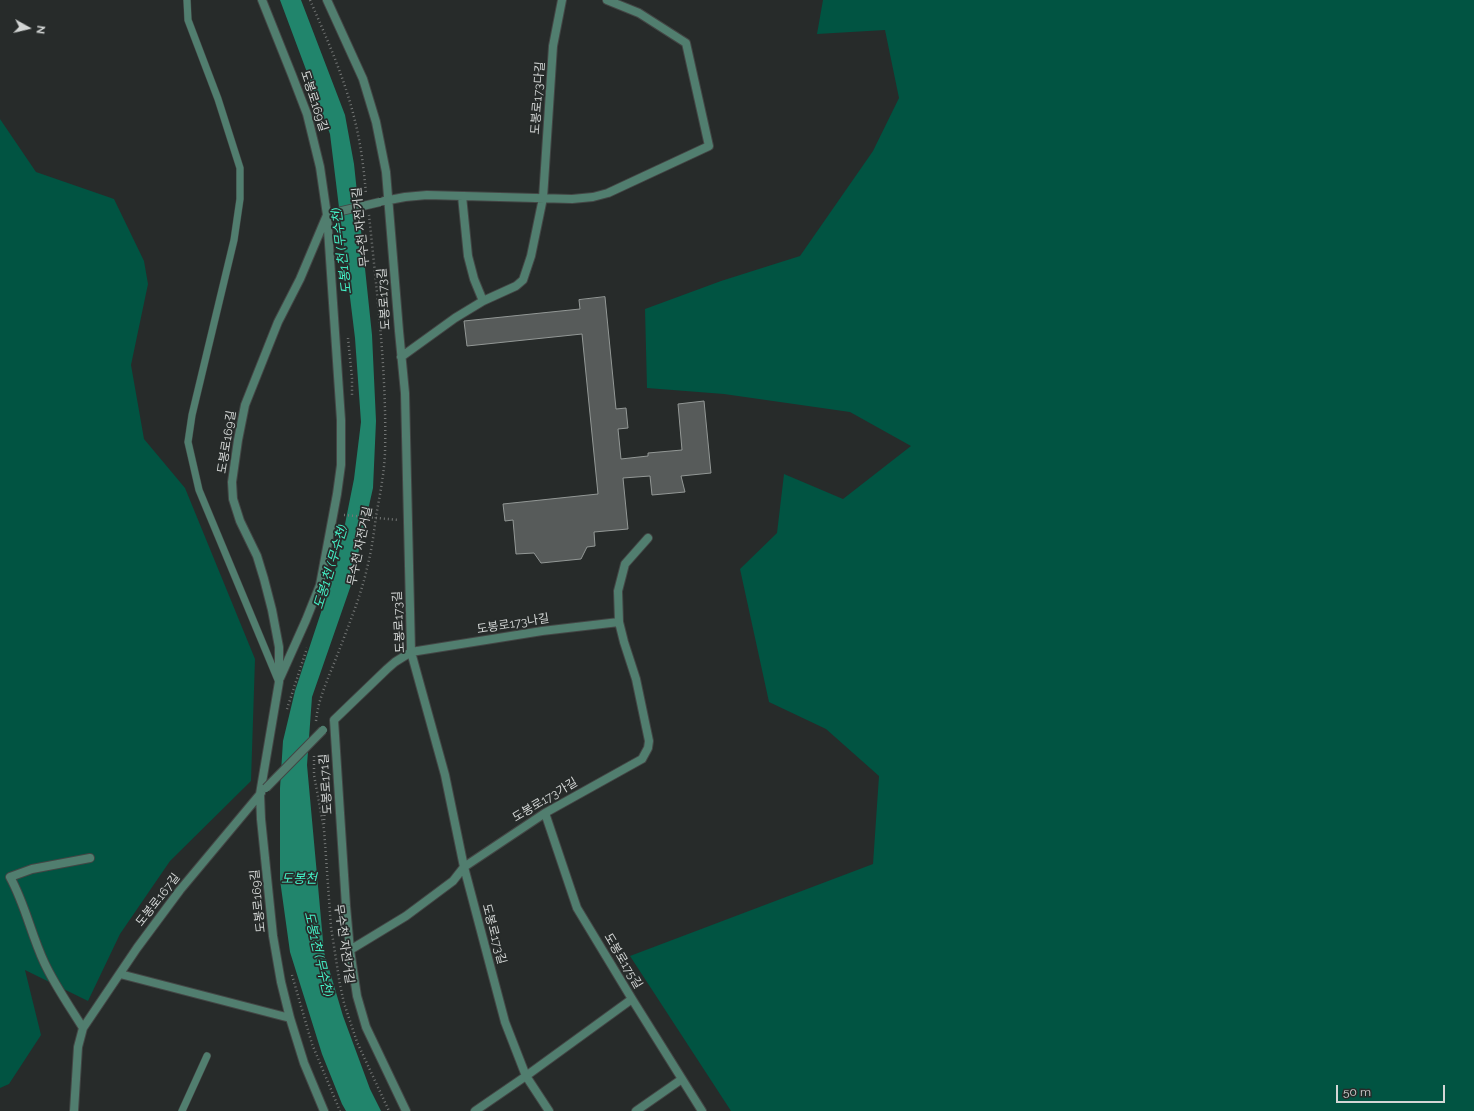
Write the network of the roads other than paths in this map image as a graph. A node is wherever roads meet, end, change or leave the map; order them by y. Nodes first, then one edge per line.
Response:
1 (187, 0) edge
2 (262, 0) edge
3 (327, 0) edge
4 (562, 0) edge
5 (607, 0) edge
6 (462, 196) junction
7 (542, 198) junction
8 (388, 200) junction
9 (330, 214) junction
10 (483, 302) junction
11 (401, 357) junction
12 (648, 538) dead end
13 (619, 622) junction
14 (411, 652) junction
15 (279, 682) junction
16 (334, 720) junction
17 (263, 791) junction
18 (545, 813) junction
19 (90, 858) dead end
20 (464, 867) junction
21 (350, 950) junction
22 (120, 974) junction
23 (632, 999) junction
24 (290, 1018) junction
25 (83, 1028) junction
26 (207, 1056) dead end
27 (526, 1076) junction
28 (682, 1079) junction
29 (72, 1110) edge
30 (182, 1111) edge
31 (324, 1111) edge
32 (406, 1111) edge
33 (475, 1111) edge
34 (549, 1111) edge
35 (636, 1111) edge
36 (702, 1111) edge

1 - 15 lane
2 - 9 street, 도봉로169길
3 - 8 street, 도봉로173길
4 - 7 street, 도봉로173다길
5 - 7 street
6 - 7 street
6 - 8 street
6 - 10 street
7 - 10 street, 도봉로173다길
8 - 9 street, bridge
8 - 11 street, 도봉로173길
9 - 15 street, 도봉로169길
9 - 15 street, 도봉로169길
10 - 11 street, 도봉로173다길
11 - 14 street, 도봉로173길
12 - 13 street
13 - 14 street, 도봉로173나길
13 - 18 street, 도봉로173가길
14 - 16 street
14 - 20 street, 도봉로173길
15 - 17 street, 도봉로169길
16 - 17 street, 도봉로167길, bridge
16 - 21 street, 도봉로171길
17 - 22 street, 도봉로167길
17 - 24 street, 도봉로169길
18 - 20 street, 도봉로173가길
18 - 23 street, 도봉로175길
19 - 25 street
20 - 21 street
20 - 27 street, 도봉로173길
21 - 32 street, 도봉로171길
22 - 24 street
22 - 25 street, 도봉로167길
23 - 27 street
23 - 28 street, 도봉로175길
24 - 31 street, 도봉로169길
25 - 29 street, 도봉로167길
26 - 30 lane
27 - 33 street
27 - 34 street, 도봉로173길
28 - 35 street
28 - 36 street, 도봉로175길

